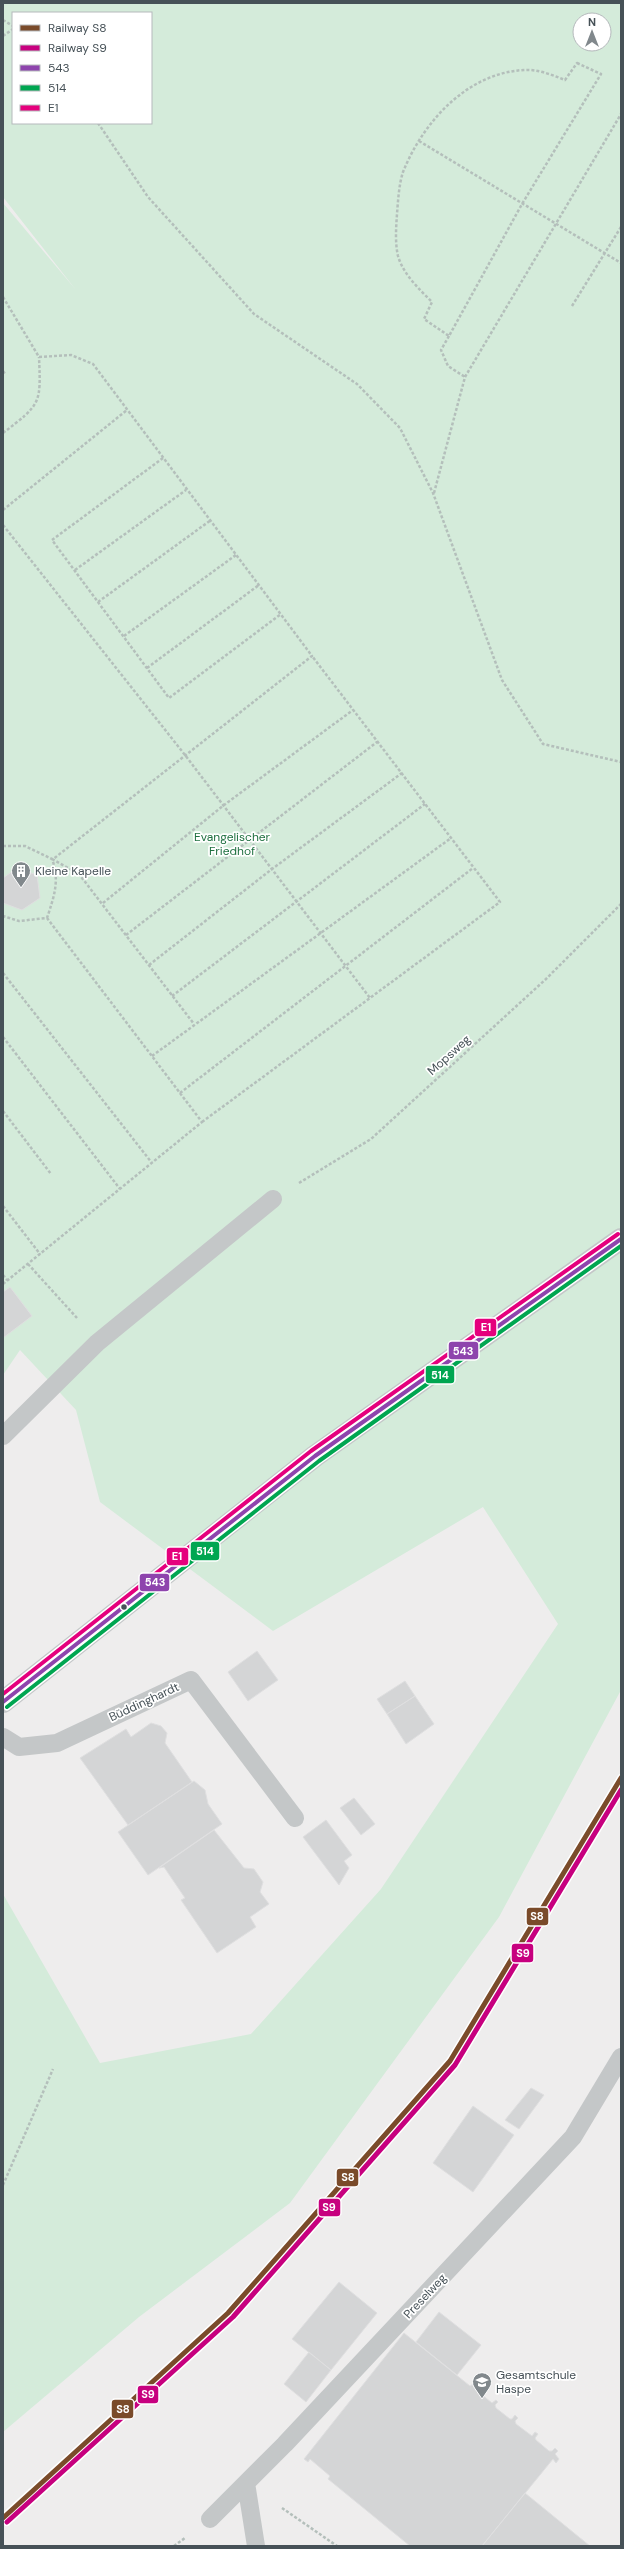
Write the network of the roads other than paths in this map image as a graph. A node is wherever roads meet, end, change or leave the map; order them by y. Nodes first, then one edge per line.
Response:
1 (274, 1199) road end
2 (621, 1239) edge
3 (3, 1436) edge
4 (3, 1702) edge
5 (3, 1737) edge
6 (295, 1818) dead end
7 (621, 2057) edge
8 (246, 2483) junction
9 (210, 2519) dead end
10 (256, 2546) edge

1 - 3 lane
2 - 4 street
5 - 6 lane, Büddinghardt
7 - 8 lane, Preselweg
8 - 9 lane, Preselweg
8 - 10 lane

